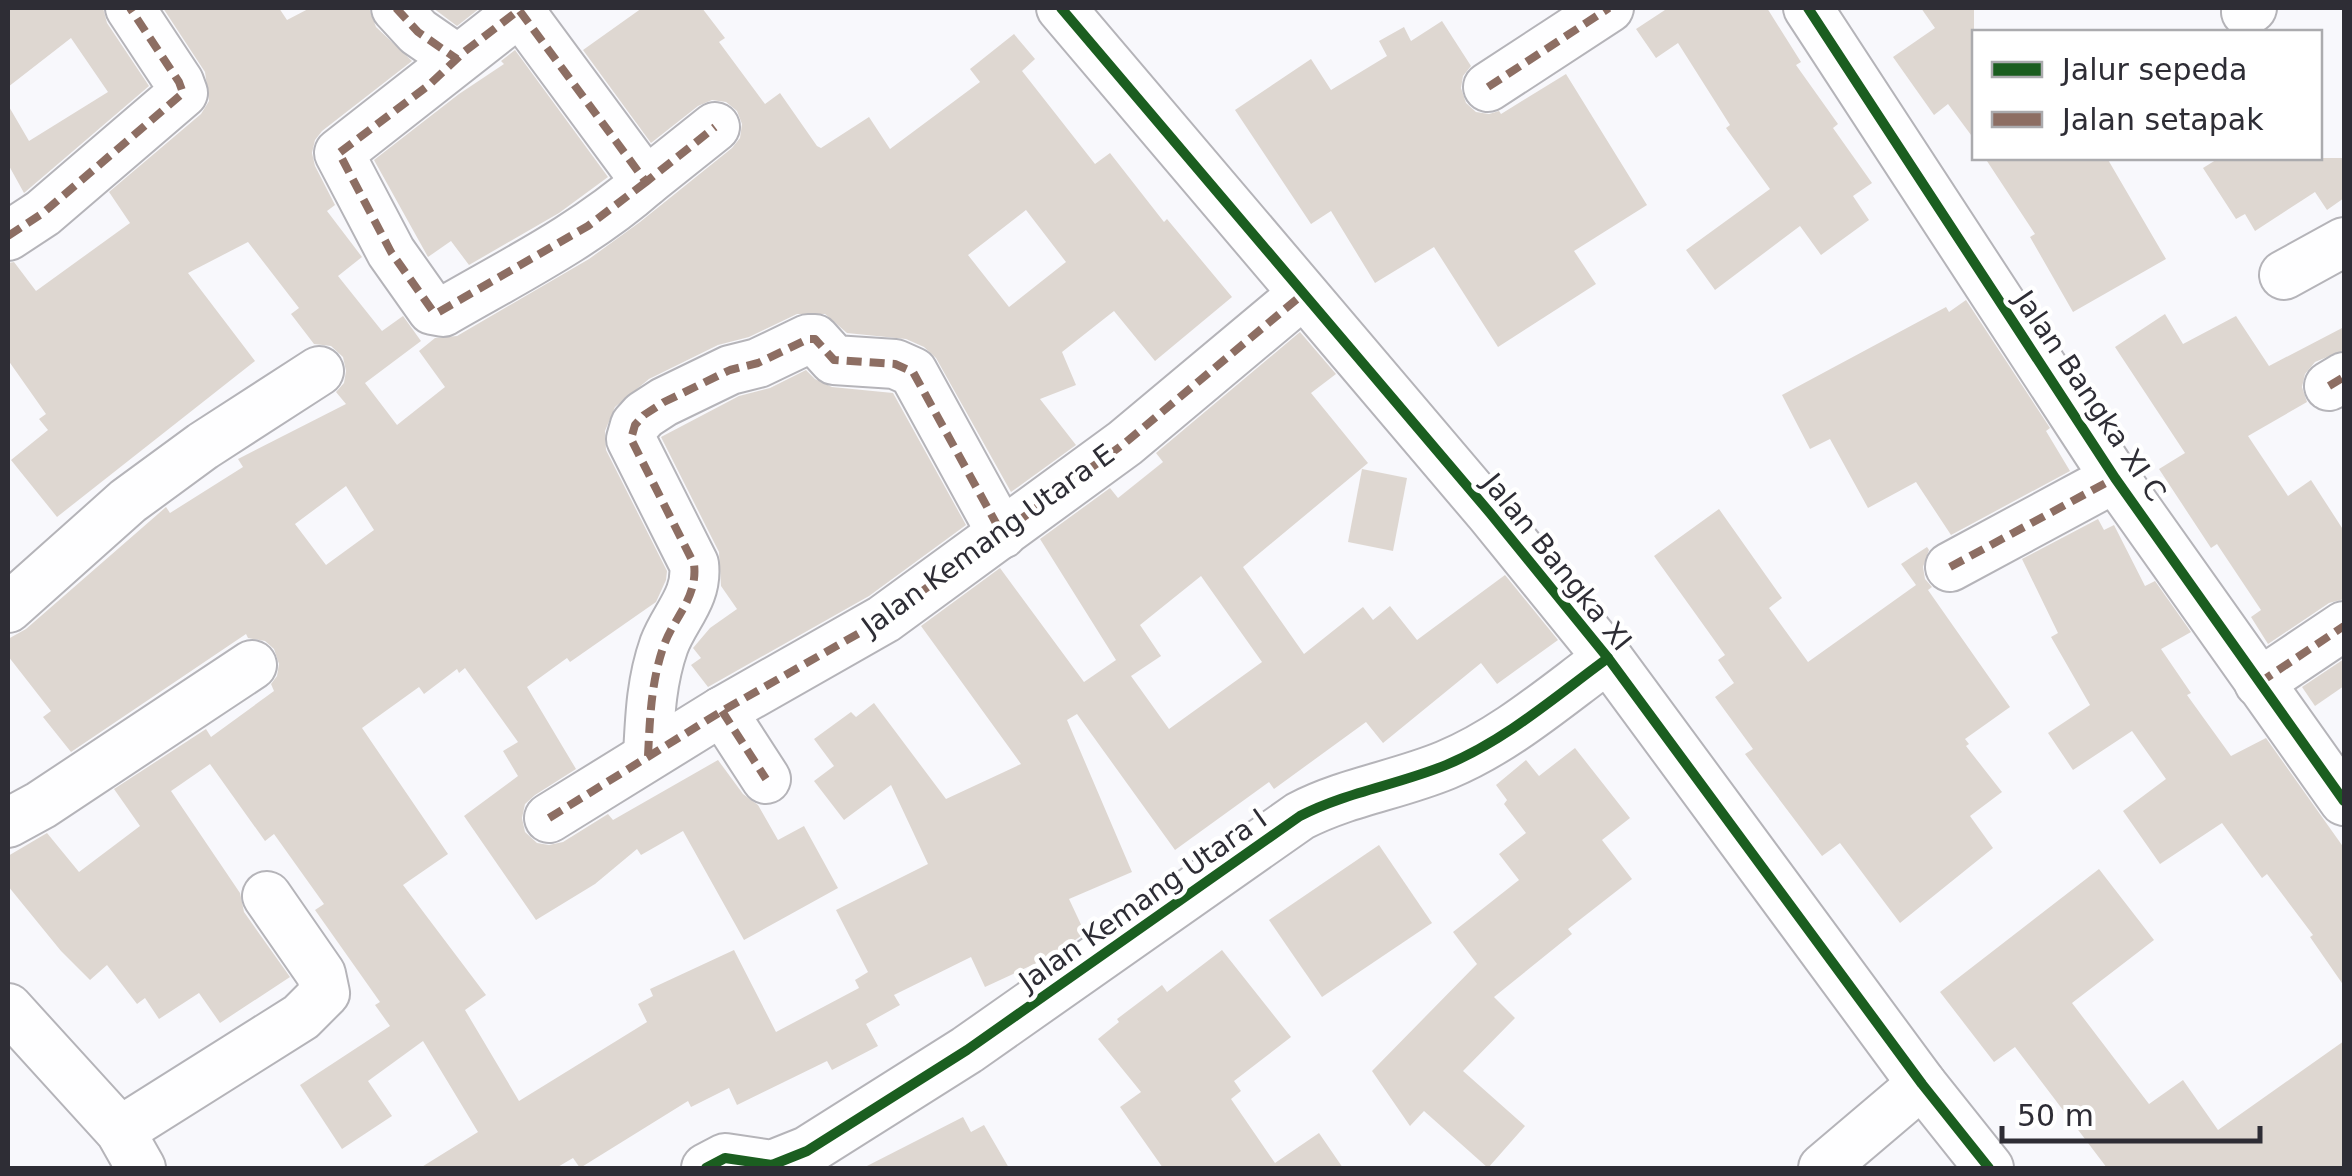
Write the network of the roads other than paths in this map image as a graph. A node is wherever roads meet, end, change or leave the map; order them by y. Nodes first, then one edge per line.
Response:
1 (130, 8) edge
2 (396, 8) edge
3 (1061, 8) edge
4 (1609, 8) edge
5 (1808, 8) edge
6 (521, 9) edge
7 (457, 58) junction
8 (1488, 87) dead end
9 (715, 127) dead end
10 (646, 182) junction
11 (8, 236) edge
12 (2344, 242) edge
13 (2284, 275) dead end
14 (1304, 294) junction
15 (319, 371) dead end
16 (2115, 478) junction
17 (1002, 534) junction
18 (1950, 566) dead end
19 (8, 608) edge
20 (2344, 626) edge
21 (1608, 658) junction
22 (252, 665) dead end
23 (2259, 683) junction
24 (722, 711) junction
25 (648, 756) junction
26 (766, 778) dead end
27 (2344, 802) edge
28 (549, 818) dead end
29 (8, 822) edge
30 (267, 896) dead end
31 (8, 1008) edge
32 (1922, 1084) junction
33 (130, 1150) edge
34 (757, 1166) edge
35 (706, 1168) edge
36 (1823, 1168) edge
37 (1988, 1168) edge

1 - 11 street
2 - 7 street
3 - 14 street, Jalan Bangka XI
4 - 8 street
5 - 16 street, Jalan Bangka XI C
6 - 7 street
6 - 10 street
7 - 10 street
9 - 10 street
12 - 13 street
14 - 17 street, Jalan Kemang Utara E
14 - 21 street, Jalan Bangka XI
15 - 19 street
16 - 18 street
16 - 23 street, Jalan Bangka XI C
17 - 24 street, Jalan Kemang Utara E
17 - 25 street
20 - 23 street
21 - 32 street, Jalan Bangka XI
21 - 34 street, Jalan Kemang Utara I
22 - 29 street
23 - 27 street, Jalan Bangka XI C
24 - 25 street, Jalan Kemang Utara E
24 - 26 street
25 - 28 street, Jalan Kemang Utara E
30 - 33 street
31 - 33 street
32 - 36 street
32 - 37 street, Jalan Bangka XI
34 - 35 street, Jalan Kemang Utara I

